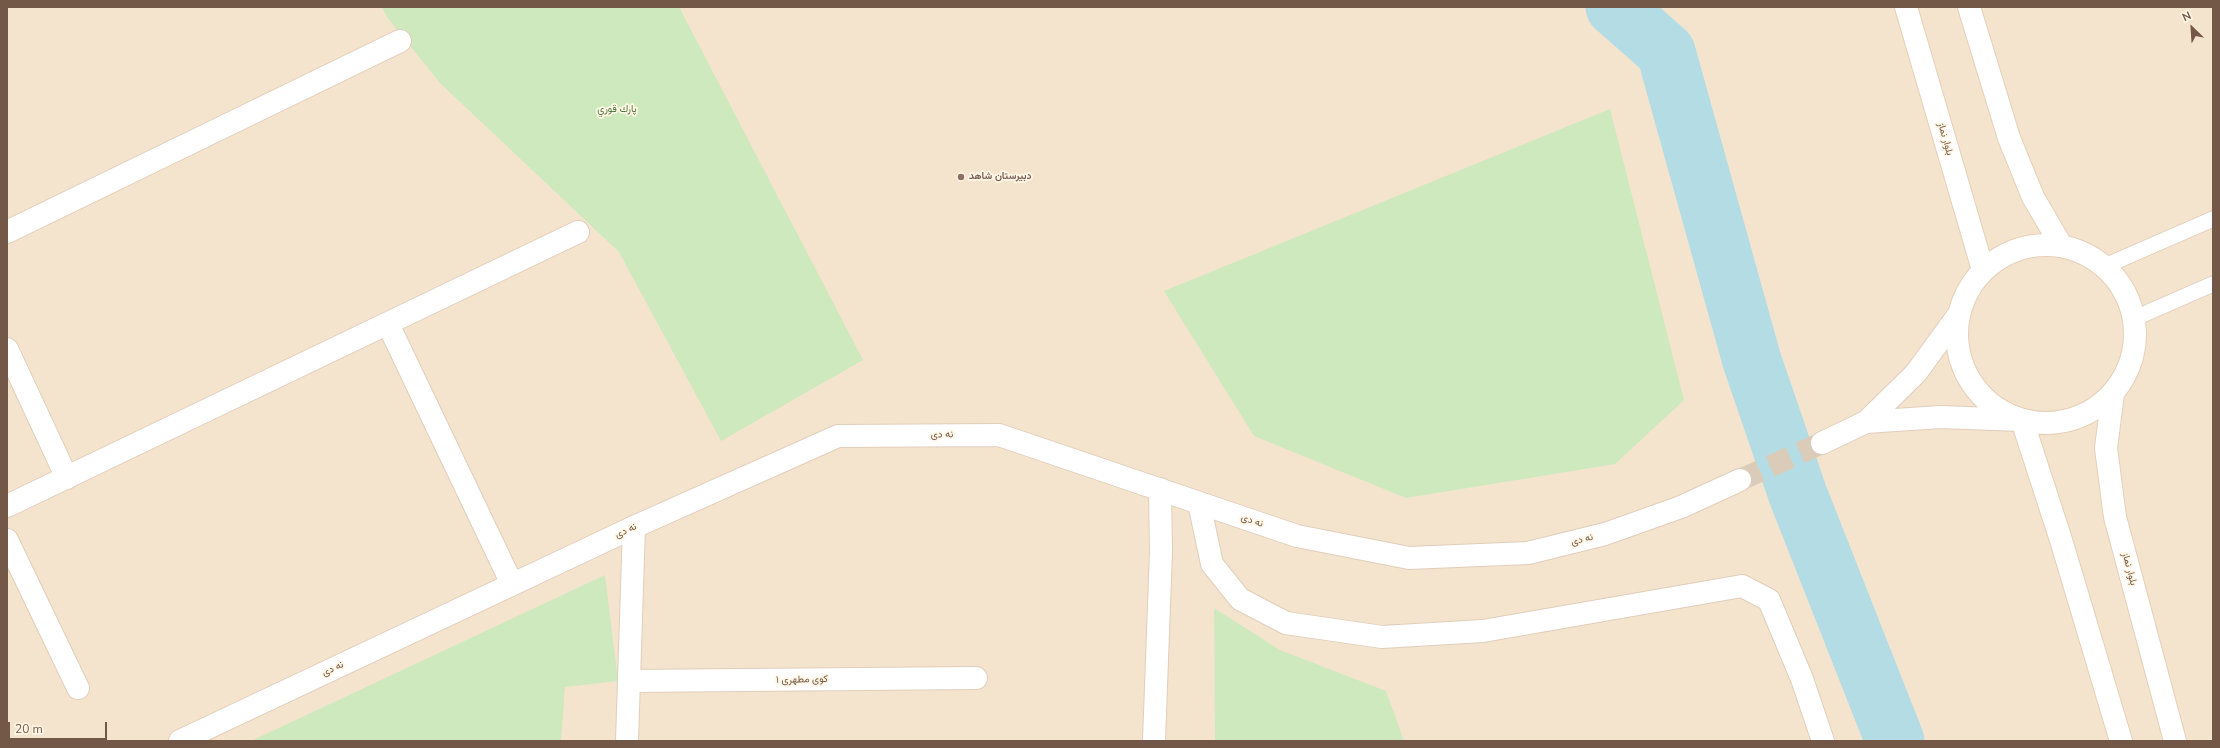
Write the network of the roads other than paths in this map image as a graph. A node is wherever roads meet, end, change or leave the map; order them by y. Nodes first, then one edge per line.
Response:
1 (1906, 7) edge
2 (1969, 7) edge
3 (400, 41) dead end
4 (2213, 218) edge
5 (7, 232) edge
6 (578, 232) dead end
7 (2061, 245) junction
8 (2105, 266) junction
9 (1983, 270) junction
10 (2213, 284) edge
11 (1959, 314) junction
12 (2135, 318) junction
13 (388, 324) junction
14 (7, 349) edge
15 (2113, 394) junction
16 (2022, 420) junction
17 (1866, 422) junction
18 (1822, 443) tunnel mouth
19 (67, 478) junction
20 (1740, 480) tunnel mouth
21 (1160, 489) junction
22 (1199, 503) junction
23 (7, 506) edge
24 (634, 527) junction
25 (7, 540) edge
26 (512, 584) junction
27 (976, 678) dead end
28 (629, 681) junction
29 (78, 688) dead end
30 (180, 741) edge
31 (628, 741) edge
32 (1154, 741) edge
33 (1823, 741) edge
34 (2121, 741) edge
35 (2175, 741) edge

1 - 9 street, بلوار نماز
2 - 7 street
3 - 5 street
4 - 8 lane
6 - 13 street
7 - 8 street
7 - 9 street
8 - 12 street
9 - 11 street
10 - 12 lane
11 - 16 street
11 - 17 street
12 - 15 street
13 - 19 street
13 - 26 street
14 - 19 street
15 - 16 street
15 - 35 street, بلوار نماز
16 - 17 street
16 - 34 street
17 - 18 street
19 - 23 street
20 - 22 street, نه دی
21 - 22 street, نه دی
21 - 24 street, نه دی
21 - 32 street
22 - 33 street
24 - 26 street, نه دی
24 - 28 street
25 - 29 street
26 - 30 street, نه دی
27 - 28 street, کوی مطهری ۱
28 - 31 street

